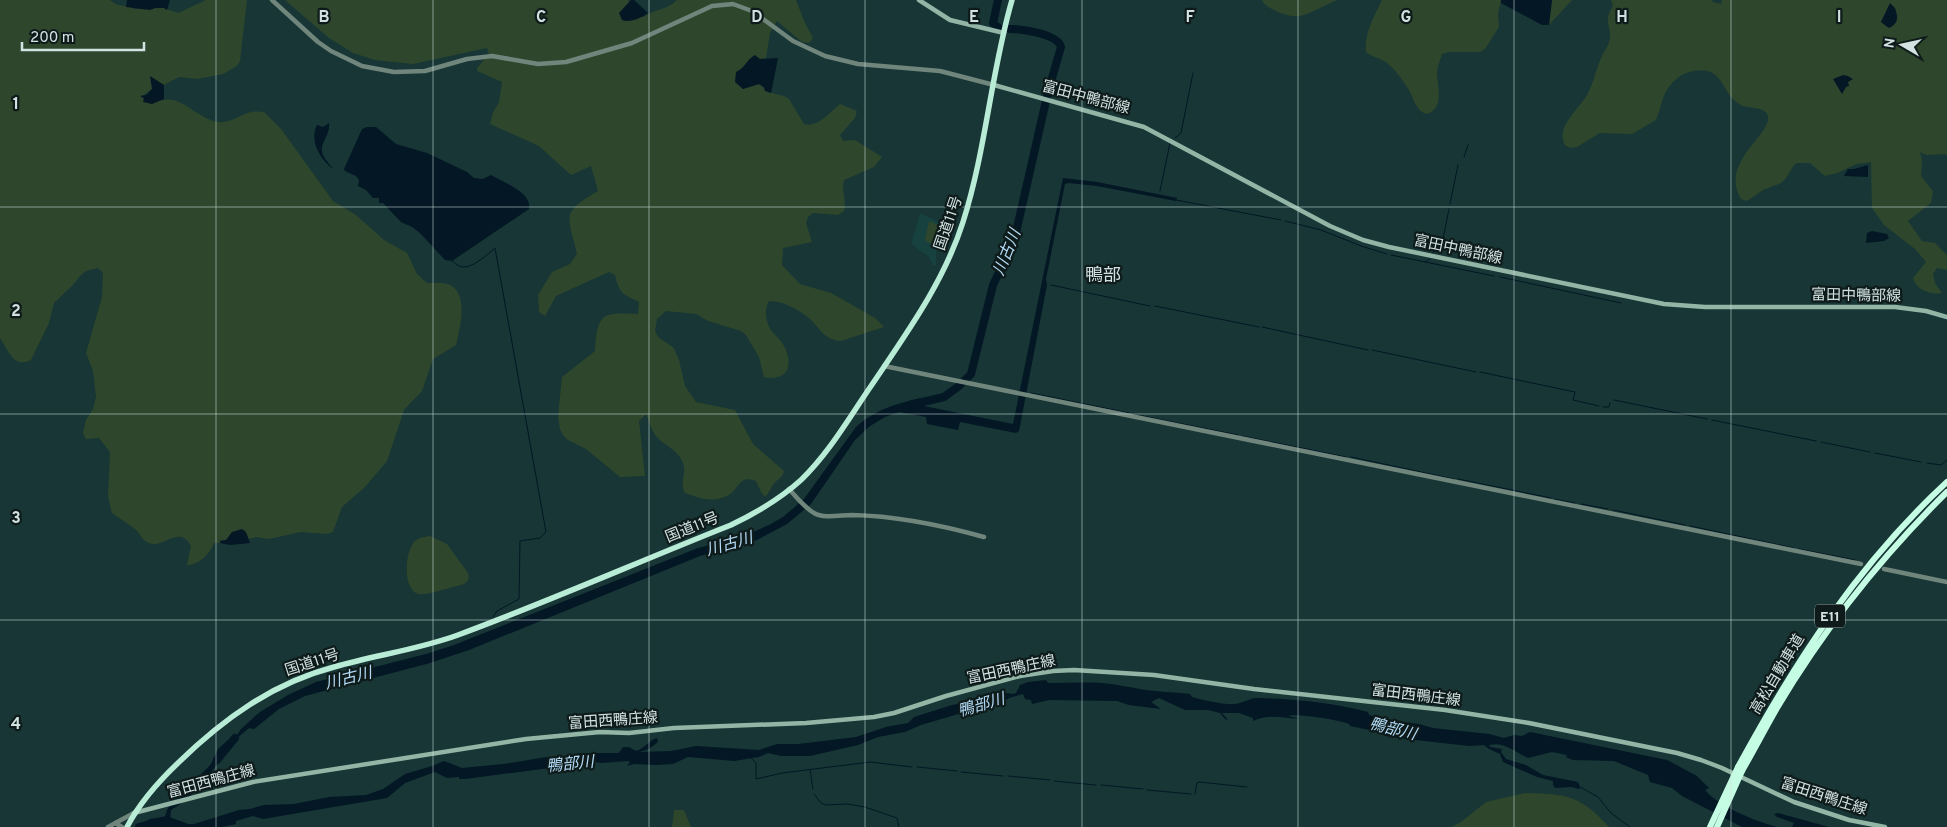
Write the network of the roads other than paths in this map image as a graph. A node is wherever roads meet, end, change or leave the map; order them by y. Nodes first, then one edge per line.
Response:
1 (272, 0) edge
2 (919, 0) edge
3 (1012, 0) edge
4 (1004, 33) junction
5 (994, 85) junction
6 (1947, 317) edge
7 (884, 366) junction
8 (1947, 482) edge
9 (789, 489) junction
10 (1947, 492) edge
11 (984, 537) dead end
12 (1861, 564) dead end
13 (1884, 569) dead end
14 (1947, 582) edge
15 (1740, 769) junction
16 (148, 794) junction
17 (153, 809) junction
18 (134, 813) junction
19 (114, 823) junction
20 (123, 826) edge
21 (108, 827) edge
22 (1710, 827) edge
23 (1717, 827) edge
24 (1885, 827) edge

1 - 5 street
2 - 4 main road
3 - 4 highway, 国道11号
4 - 5 highway, 国道11号
5 - 6 main road, 富田中鴨部線
5 - 7 highway, 国道11号
7 - 9 highway, 国道11号
7 - 12 street
8 - 15 highway, 高松自動車道 / E11
9 - 11 street
9 - 16 highway, 国道11号
10 - 15 highway, 高松自動車道 / E11
13 - 14 street
15 - 22 highway, 高松自動車道 / E11, bridge
15 - 23 highway, 高松自動車道 / E11, bridge
16 - 17 main road
16 - 18 highway, 国道11号
17 - 18 main road, 富田西鴨庄線
17 - 24 main road, 富田西鴨庄線
18 - 19 street
18 - 20 highway, 国道11号
19 - 20 street
19 - 21 street

